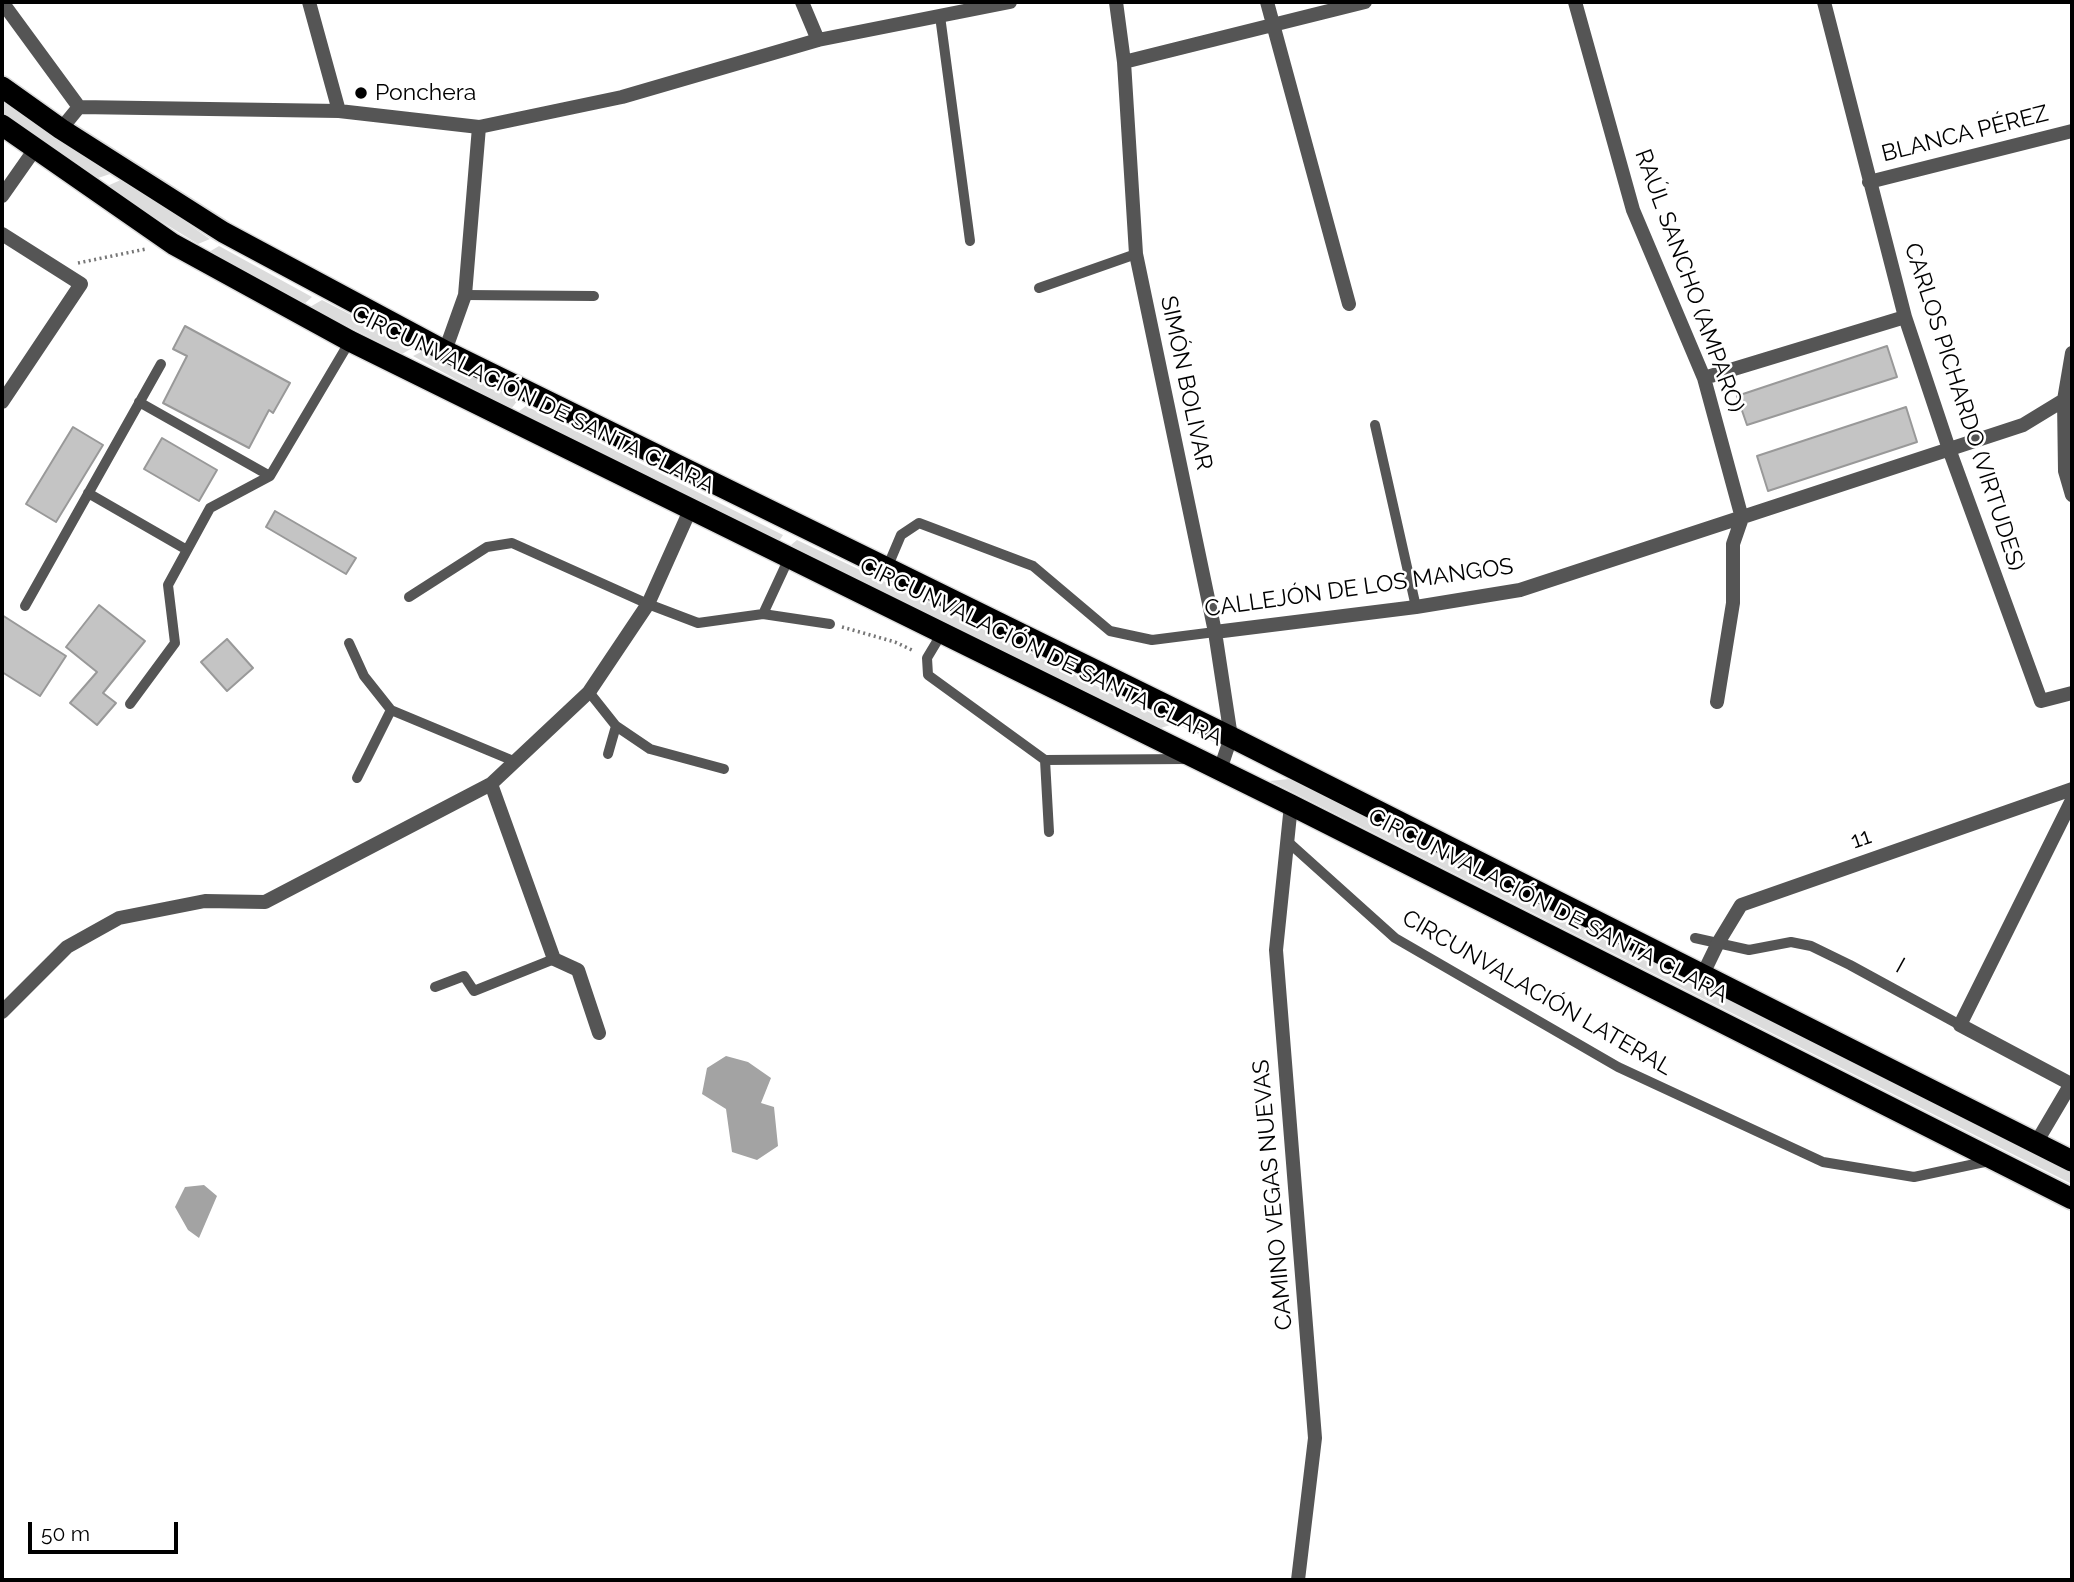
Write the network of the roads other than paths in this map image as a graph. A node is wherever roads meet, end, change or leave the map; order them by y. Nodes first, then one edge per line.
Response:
1 (2, 2) edge
2 (309, 2) edge
3 (802, 2) edge
4 (1010, 2) edge
5 (1116, 2) edge
6 (1267, 2) edge
7 (1365, 2) edge
8 (1575, 2) edge
9 (1824, 2) edge
10 (940, 16) junction
11 (1272, 25) junction
12 (818, 40) junction
13 (1124, 62) junction
14 (2, 87) edge
15 (79, 107) junction
16 (339, 111) junction
17 (2, 125) edge
18 (479, 127) junction
19 (61, 129) junction
20 (2072, 131) edge
21 (35, 149) junction
22 (1869, 182) junction
23 (2, 196) edge
24 (2, 234) edge
25 (970, 241) dead end
26 (1136, 254) junction
27 (1039, 288) dead end
28 (465, 295) junction
29 (594, 296) dead end
30 (1349, 304) dead end
31 (1905, 317) junction
32 (350, 341) junction
33 (446, 351) junction
34 (2072, 353) edge
35 (161, 363) dead end
36 (1704, 378) junction
37 (2068, 400) edge
38 (2, 402) edge
39 (139, 402) junction
40 (1375, 425) dead end
41 (1949, 449) junction
42 (270, 475) junction
43 (88, 493) junction
44 (2072, 495) edge
45 (691, 508) junction
46 (1742, 518) junction
47 (187, 550) junction
48 (790, 557) junction
49 (887, 568) junction
50 (409, 597) dead end
51 (648, 604) junction
52 (25, 606) dead end
53 (1416, 607) junction
54 (763, 614) junction
55 (830, 624) road end
56 (942, 632) junction
57 (1215, 632) junction
58 (349, 643) dead end
59 (589, 692) junction
60 (2072, 693) edge
61 (1717, 702) dead end
62 (130, 704) dead end
63 (391, 710) junction
64 (616, 726) junction
65 (1231, 737) junction
66 (608, 754) dead end
67 (1196, 759) junction
68 (1045, 760) junction
69 (516, 762) junction
70 (724, 769) dead end
71 (1220, 770) junction
72 (357, 778) dead end
73 (491, 784) junction
74 (2072, 789) edge
75 (2072, 800) edge
76 (1291, 805) junction
77 (1049, 832) dead end
78 (1287, 841) junction
79 (1695, 938) dead end
80 (1718, 943) junction
81 (554, 959) junction
82 (1702, 976) junction
83 (435, 986) dead end
84 (2, 1012) edge
85 (1961, 1025) junction
86 (599, 1033) dead end
87 (2072, 1083) edge
88 (2036, 1143) junction
89 (1993, 1160) junction
90 (2072, 1161) edge
91 (2072, 1199) edge
92 (1298, 1580) edge

1 - 15 street
2 - 16 street
3 - 12 street
4 - 10 street
5 - 13 street, SIMÓN BOLIVAR
6 - 11 street
7 - 11 street
8 - 36 street, RAÚL SANCHO (AMPARO)
9 - 22 street, CARLOS PICHARDO (VIRTUDES)
10 - 12 street
10 - 25 lane
11 - 13 street
11 - 30 street
12 - 18 street
13 - 26 street, SIMÓN BOLIVAR
14 - 19 highway, CIRCUNVALACIÓN DE SANTA CLARA
15 - 16 street
15 - 19 street
16 - 18 street
17 - 21 highway, CIRCUNVALACIÓN DE SANTA CLARA
18 - 28 street
19 - 33 highway, CIRCUNVALACIÓN DE SANTA CLARA
20 - 22 street, BLANCA PÉREZ
21 - 23 street
21 - 32 highway, CIRCUNVALACIÓN DE SANTA CLARA
22 - 31 street, CARLOS PICHARDO (VIRTUDES)
24 - 38 street
26 - 27 lane
26 - 57 street, SIMÓN BOLIVAR
28 - 29 lane
28 - 33 street
31 - 36 street
31 - 41 street, CARLOS PICHARDO (VIRTUDES)
32 - 42 lane
32 - 45 highway, CIRCUNVALACIÓN DE SANTA CLARA
33 - 49 highway, CIRCUNVALACIÓN DE SANTA CLARA
34 - 37 street
35 - 39 lane
36 - 46 street, RAÚL SANCHO (AMPARO)
37 - 41 street, CALLEJÓN DE LOS MANGOS
37 - 44 street
39 - 42 lane
39 - 43 lane
40 - 53 lane
41 - 46 street, CALLEJÓN DE LOS MANGOS
41 - 60 street, CARLOS PICHARDO (VIRTUDES)
42 - 47 lane
43 - 47 lane
43 - 52 lane
45 - 48 highway, CIRCUNVALACIÓN DE SANTA CLARA
45 - 51 street
46 - 53 street, CALLEJÓN DE LOS MANGOS
46 - 61 street
47 - 62 lane
48 - 54 lane
48 - 56 highway, CIRCUNVALACIÓN DE SANTA CLARA
49 - 57 lane, CALLEJÓN DE LOS MANGOS
49 - 65 highway, CIRCUNVALACIÓN DE SANTA CLARA
50 - 51 lane
51 - 54 lane
51 - 59 street
53 - 57 street, CALLEJÓN DE LOS MANGOS
54 - 55 lane
56 - 67 highway, CIRCUNVALACIÓN DE SANTA CLARA
56 - 68 lane
57 - 65 street, SIMÓN BOLIVAR
58 - 63 lane
59 - 64 lane
59 - 69 street
63 - 69 lane
63 - 72 lane
64 - 66 lane
64 - 70 lane
65 - 71 street, SIMÓN BOLIVAR
65 - 82 highway, CIRCUNVALACIÓN DE SANTA CLARA
67 - 68 lane
67 - 71 highway, CIRCUNVALACIÓN DE SANTA CLARA
68 - 77 lane
69 - 73 street
71 - 76 highway, CIRCUNVALACIÓN DE SANTA CLARA
73 - 81 street
73 - 84 street
74 - 80 street, 11
75 - 85 street
76 - 78 street, CAMINO VEGAS NUEVAS
76 - 89 highway, CIRCUNVALACIÓN DE SANTA CLARA
78 - 89 lane, CIRCUNVALACIÓN LATERAL
78 - 92 street, CAMINO VEGAS NUEVAS
79 - 80 lane, I
80 - 82 street, 11
80 - 85 lane, I
81 - 83 lane
81 - 86 street
82 - 88 highway, CIRCUNVALACIÓN DE SANTA CLARA
85 - 87 street, I
87 - 88 street
88 - 90 highway, CIRCUNVALACIÓN DE SANTA CLARA
89 - 91 highway, CIRCUNVALACIÓN DE SANTA CLARA

